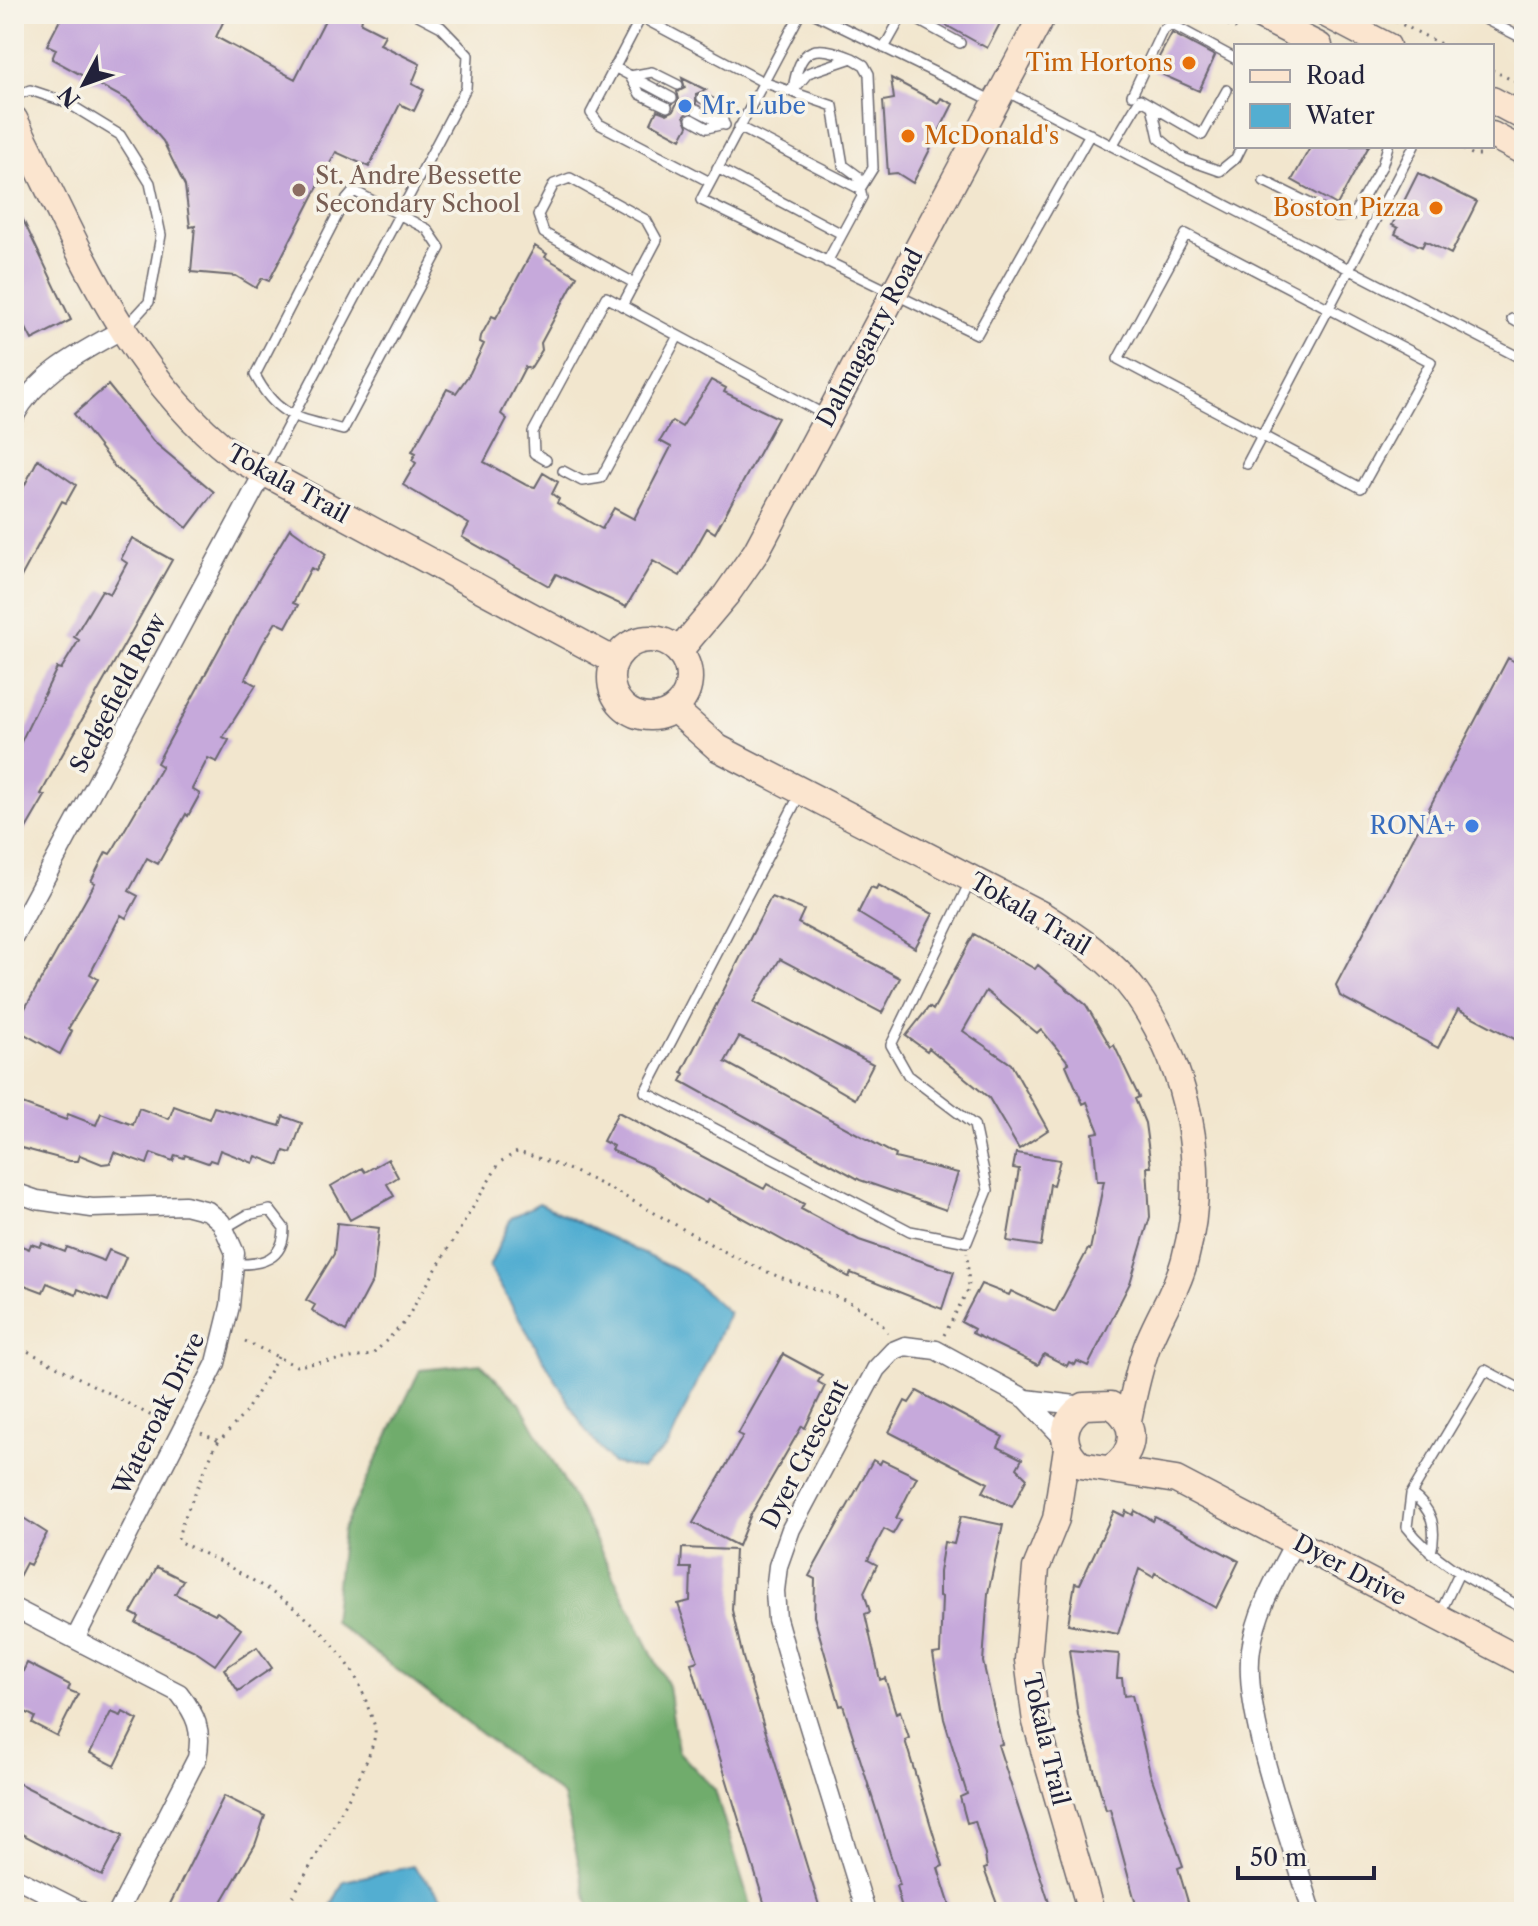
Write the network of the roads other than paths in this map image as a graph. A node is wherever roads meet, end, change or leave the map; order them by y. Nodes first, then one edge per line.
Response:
1 (416, 14) edge
2 (800, 14) edge
3 (815, 14) edge
4 (905, 14) edge
5 (1043, 14) edge
6 (1256, 14) edge
7 (1326, 14) edge
8 (1475, 14) edge
9 (642, 16) edge
10 (1524, 39) edge
11 (960, 43) dead end
12 (1315, 44) edge
13 (1383, 44) edge
14 (884, 48) junction
15 (852, 58) junction
16 (1234, 58) edge
17 (614, 67) junction
18 (630, 76) junction
19 (763, 82) junction
20 (678, 85) dead end
21 (1227, 90) dead end
22 (792, 92) junction
23 (1132, 95) dead end
24 (14, 96) edge
25 (999, 96) junction
26 (702, 98) dead end
27 (1494, 101) edge
28 (669, 102) dead end
29 (1152, 106) junction
30 (694, 115) dead end
31 (1524, 117) edge
32 (14, 119) edge
33 (724, 124) junction
34 (738, 129) junction
35 (1090, 134) junction
36 (1494, 136) edge
37 (1112, 146) junction
38 (1241, 148) edge
39 (1387, 148) edge
40 (1413, 148) edge
41 (1524, 152) edge
42 (717, 168) junction
43 (708, 181) junction
44 (1264, 181) dead end
45 (860, 189) junction
46 (400, 214) junction
47 (842, 234) junction
48 (827, 262) junction
49 (1349, 267) junction
50 (634, 283) junction
51 (893, 295) junction
52 (622, 306) junction
53 (1328, 308) junction
54 (1512, 319) dead end
55 (1524, 326) edge
56 (123, 329) junction
57 (678, 336) junction
58 (1524, 360) edge
59 (293, 416) junction
60 (14, 417) edge
61 (828, 417) junction
62 (1261, 437) junction
63 (546, 460) dead end
64 (1247, 464) dead end
65 (563, 471) dead end
66 (264, 472) junction
67 (679, 651) junction
68 (615, 661) junction
69 (674, 709) junction
70 (801, 791) junction
71 (971, 879) junction
72 (14, 936) edge
73 (14, 1192) edge
74 (225, 1228) junction
75 (234, 1264) junction
76 (1146, 1347) junction
77 (1524, 1391) edge
78 (1026, 1399) junction
79 (1092, 1404) junction
80 (1130, 1425) junction
81 (1066, 1444) junction
82 (1106, 1469) junction
83 (1176, 1480) junction
84 (1411, 1494) junction
85 (1056, 1519) junction
86 (1295, 1541) junction
87 (1431, 1553) junction
88 (1459, 1573) junction
89 (14, 1608) edge
90 (1524, 1609) edge
91 (1438, 1616) junction
92 (75, 1639) junction
93 (1524, 1662) edge
94 (14, 1877) edge
95 (83, 1912) edge
96 (118, 1912) edge
97 (866, 1912) edge
98 (1091, 1912) edge
99 (1312, 1912) edge

1 - 46 lane
2 - 19 lane
3 - 14 lane
4 - 11 lane
4 - 14 lane
5 - 25 street, Dalmagarry Road
6 - 12 street
7 - 13 street
8 - 10 lane
9 - 17 lane
9 - 19 lane
14 - 25 lane
15 - 22 lane
15 - 22 lane
15 - 45 lane
16 - 23 lane
17 - 18 lane
17 - 43 lane
18 - 20 lane
18 - 28 lane
19 - 22 lane
19 - 34 lane
21 - 29 lane
22 - 45 lane
24 - 56 lane
25 - 35 lane
25 - 51 street, Dalmagarry Road
26 - 33 lane
27 - 31 street
29 - 37 lane
29 - 38 lane
30 - 33 lane
32 - 56 street, Tokala Trail
33 - 34 lane
34 - 42 lane
34 - 45 lane
35 - 37 lane
35 - 51 lane
36 - 41 street
37 - 49 lane
39 - 44 lane
40 - 49 lane
42 - 43 lane
42 - 47 lane
43 - 48 lane
45 - 47 lane
46 - 59 lane
46 - 59 lane
46 - 59 lane
47 - 48 lane
48 - 51 lane
49 - 53 lane
49 - 58 lane
50 - 50 lane
50 - 52 lane
51 - 61 street, Dalmagarry Road
52 - 57 lane
52 - 63 lane
53 - 62 lane
53 - 62 lane
53 - 62 lane
54 - 55 lane
56 - 60 street
56 - 66 street, Tokala Trail
57 - 61 lane
57 - 65 lane
59 - 66 lane
61 - 67 street, Dalmagarry Road
62 - 64 lane
66 - 68 street, Tokala Trail
66 - 72 street, Sedgefield Row
67 - 68 street
67 - 69 street
68 - 69 street
69 - 70 street, Tokala Trail
70 - 71 street, Tokala Trail
70 - 71 lane
71 - 76 street, Tokala Trail
73 - 74 street
74 - 75 street, Wateroak Drive
74 - 75 lane
75 - 92 street, Wateroak Drive
76 - 79 street, Tokala Trail
76 - 80 street, Tokala Trail
77 - 84 lane
78 - 79 street
78 - 81 street
78 - 97 street, Dyer Crescent
79 - 80 street
79 - 81 street
80 - 82 street
80 - 83 street, Dyer Drive
81 - 82 street
81 - 85 street, Tokala Trail
82 - 83 street, Dyer Drive
82 - 85 street, Tokala Trail
83 - 86 street, Dyer Drive
84 - 87 lane
84 - 87 lane
85 - 98 street, Tokala Trail
86 - 91 street, Dyer Drive
86 - 99 street
87 - 88 lane
88 - 90 lane
88 - 91 lane
89 - 92 street
91 - 93 street, Dyer Drive
92 - 96 street
94 - 95 street

